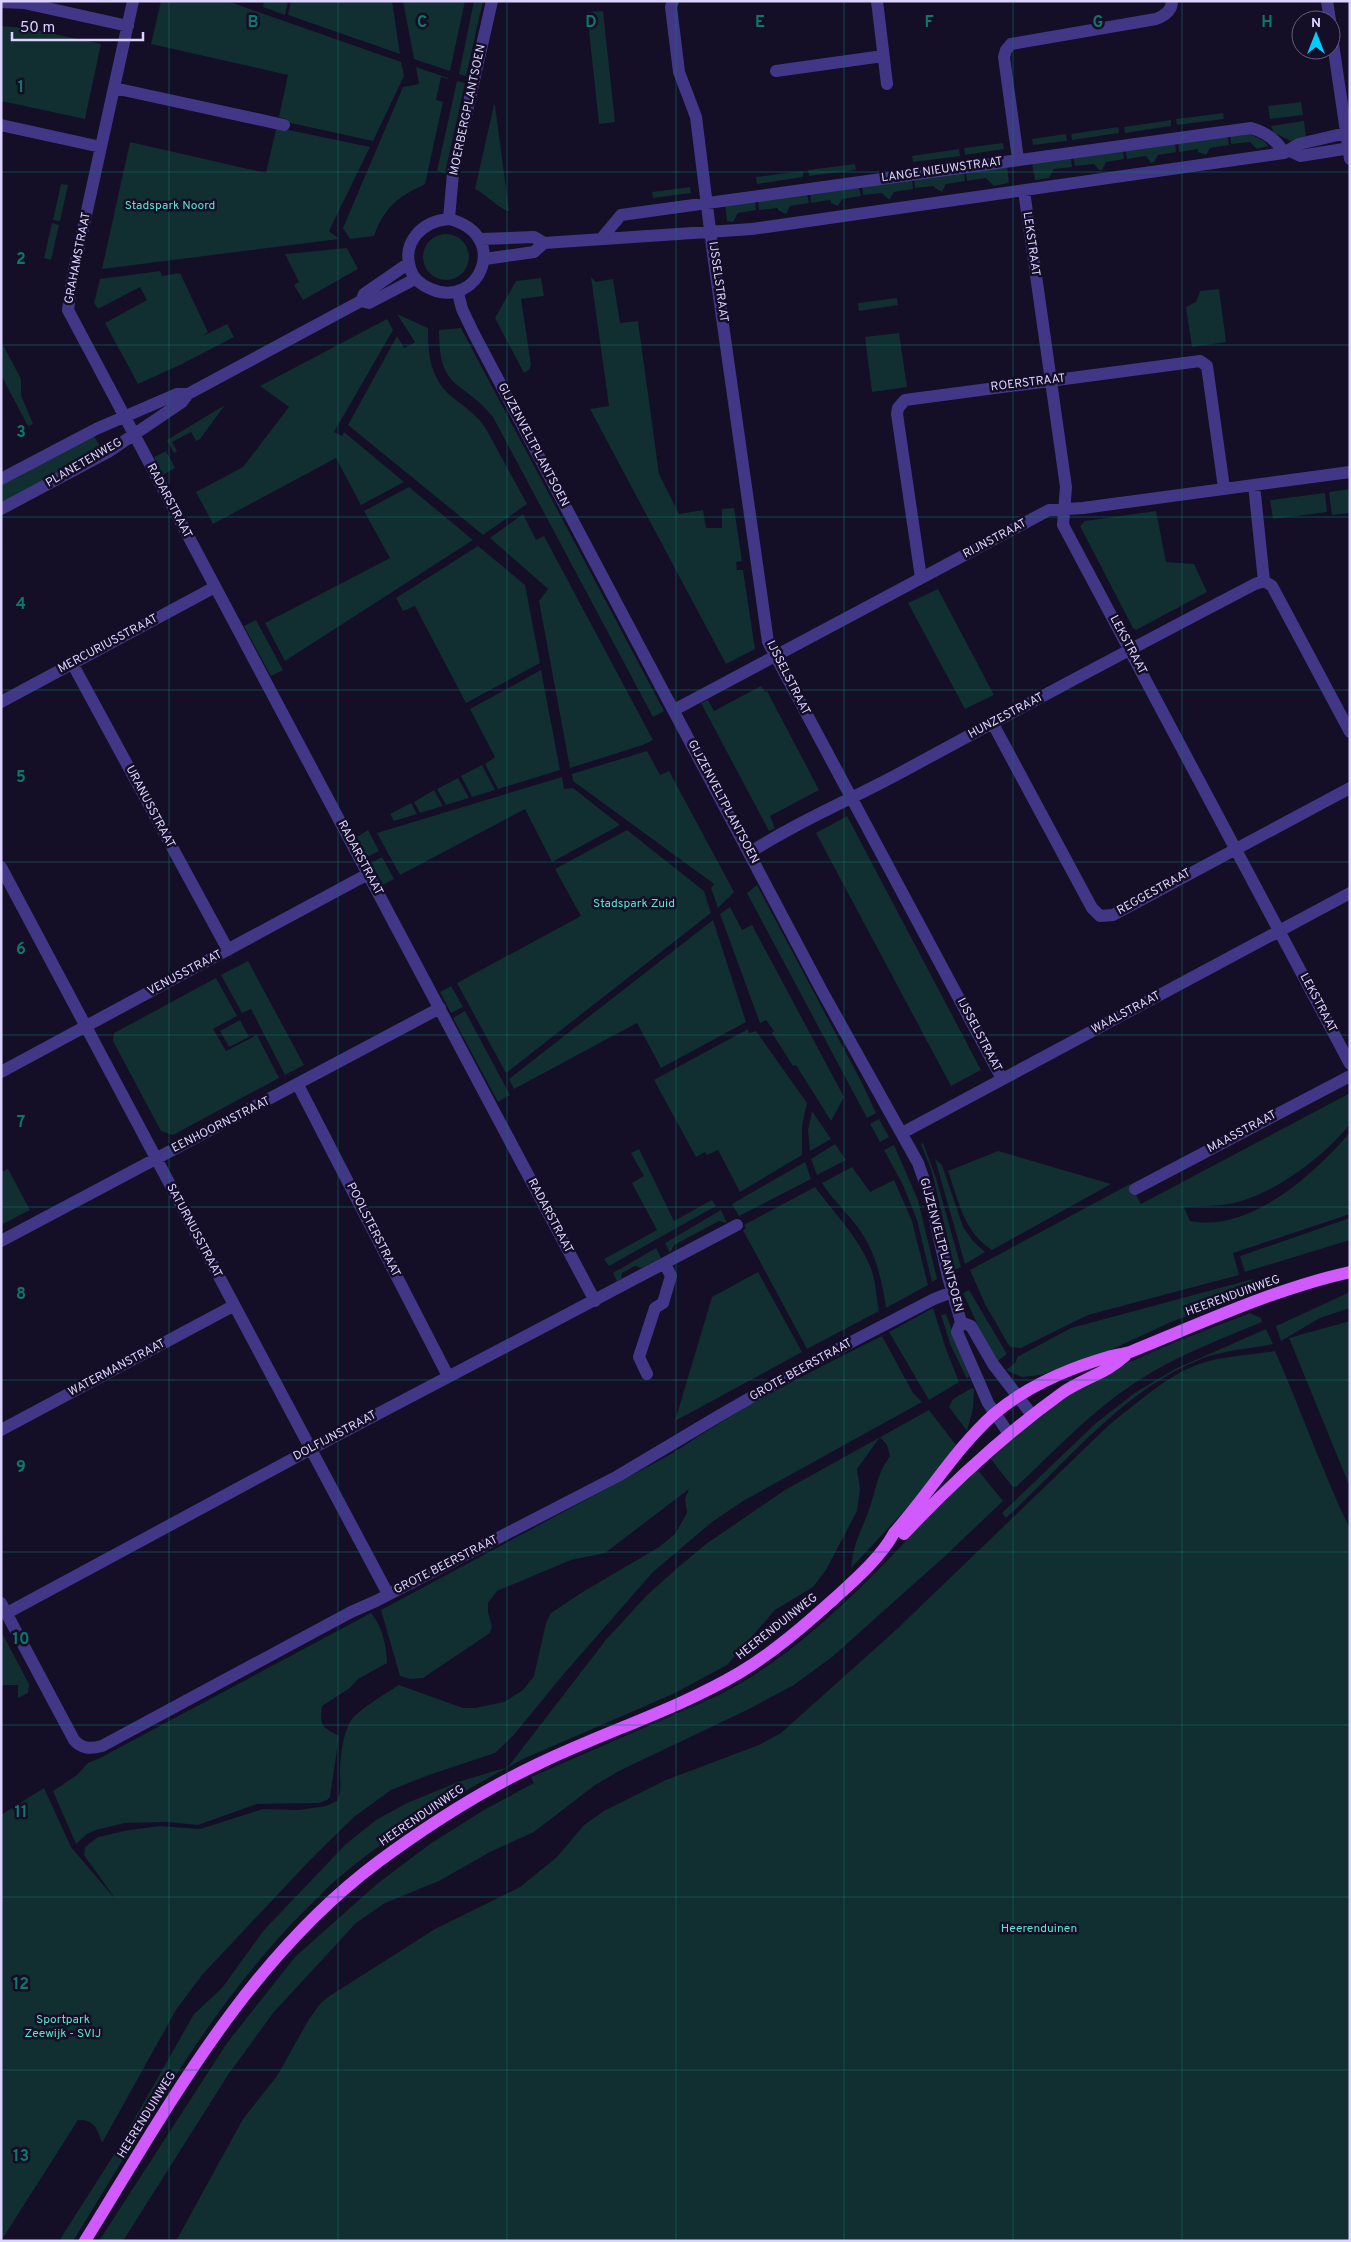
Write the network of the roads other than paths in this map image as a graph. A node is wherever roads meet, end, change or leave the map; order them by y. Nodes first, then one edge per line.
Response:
1 (133, 1) edge
2 (492, 1) edge
3 (673, 1) edge
4 (877, 1) edge
5 (1172, 1) edge
6 (1, 2) edge
7 (128, 26) junction
8 (883, 56) junction
9 (1336, 60) edge
10 (776, 71) dead end
11 (887, 84) dead end
12 (114, 88) junction
13 (1, 125) edge
14 (284, 125) dead end
15 (1348, 133) edge
16 (101, 147) junction
17 (1287, 152) junction
18 (1349, 152) edge
19 (1018, 159) junction
20 (1024, 191) junction
21 (708, 202) junction
22 (449, 219) junction
23 (711, 232) junction
24 (481, 239) junction
25 (601, 239) junction
26 (544, 243) junction
27 (484, 259) junction
28 (409, 263) junction
29 (415, 279) junction
30 (458, 293) junction
31 (361, 301) junction
32 (1050, 380) junction
33 (188, 394) junction
34 (124, 416) junction
35 (134, 433) junction
36 (1350, 472) edge
37 (1, 479) edge
38 (1254, 484) junction
39 (1224, 488) junction
40 (1064, 509) junction
41 (1, 510) edge
42 (921, 578) junction
43 (1264, 581) junction
44 (215, 587) junction
45 (1130, 650) junction
46 (776, 656) junction
47 (72, 663) junction
48 (1, 702) edge
49 (674, 710) junction
50 (993, 724) junction
51 (1350, 732) edge
52 (1350, 788) edge
53 (852, 798) junction
54 (1235, 848) junction
55 (749, 853) junction
56 (1, 867) edge
57 (368, 874) junction
58 (5, 881) edge
59 (1350, 893) edge
60 (1279, 931) junction
61 (228, 950) junction
62 (440, 1008) junction
63 (87, 1025) junction
64 (1350, 1064) edge
65 (1, 1072) edge
66 (1350, 1076) edge
67 (1002, 1079) junction
68 (298, 1085) junction
69 (902, 1134) junction
70 (156, 1158) junction
71 (1135, 1189) dead end
72 (736, 1225) dead end
73 (1, 1241) edge
74 (665, 1264) junction
75 (1350, 1272) edge
76 (952, 1292) junction
77 (595, 1301) junction
78 (233, 1306) junction
79 (961, 1322) junction
80 (1128, 1352) junction
81 (647, 1374) dead end
82 (448, 1376) junction
83 (1018, 1396) junction
84 (994, 1414) junction
85 (1032, 1415) junction
86 (1, 1430) edge
87 (1009, 1434) junction
88 (310, 1449) junction
89 (888, 1544) junction
90 (388, 1594) junction
91 (4, 1608) edge
92 (85, 2241) edge

1 - 7 street, GRAHAMSTRAAT
2 - 22 street, MOERBERGPLANTSOEN
3 - 21 street, IJSSELSTRAAT
4 - 8 street
5 - 19 street
6 - 7 street
7 - 12 street, GRAHAMSTRAAT
8 - 10 street
8 - 11 street
9 - 15 street
12 - 14 street
12 - 16 street, GRAHAMSTRAAT
13 - 16 street
15 - 17 street
15 - 18 street
16 - 34 street, GRAHAMSTRAAT
17 - 18 street
17 - 19 street, LANGE NIEUWSTRAAT
17 - 20 street
19 - 21 street, LANGE NIEUWSTRAAT
20 - 23 street
20 - 32 street, LEKSTRAAT
21 - 23 street, IJSSELSTRAAT
21 - 25 street, LANGE NIEUWSTRAAT
22 - 24 street
22 - 28 street
23 - 25 street
23 - 46 street, IJSSELSTRAAT
24 - 26 street
24 - 27 street
25 - 26 street
26 - 27 street
27 - 30 street
28 - 29 street
28 - 31 street, PLANETENWEG
29 - 30 street
29 - 31 street, PLANETENWEG
30 - 49 street, GIJZENVELTPLANTSOEN
31 - 33 street, PLANETENWEG
32 - 39 street, ROERSTRAAT
32 - 40 street, LEKSTRAAT
32 - 42 street, ROERSTRAAT
33 - 34 street, PLANETENWEG
33 - 35 street, PLANETENWEG
34 - 35 street, RADARSTRAAT
34 - 37 street, PLANETENWEG
35 - 41 street, PLANETENWEG
35 - 44 street, RADARSTRAAT
36 - 38 street, RIJNSTRAAT
38 - 39 street, RIJNSTRAAT
38 - 43 street
39 - 40 street, RIJNSTRAAT
40 - 42 street, RIJNSTRAAT
40 - 45 street, LEKSTRAAT
42 - 46 street, RIJNSTRAAT
43 - 45 street, HUNZESTRAAT
43 - 51 street
44 - 47 street, MERCURIUSSTRAAT
44 - 57 street, RADARSTRAAT
45 - 50 street, HUNZESTRAAT
45 - 54 street, LEKSTRAAT
46 - 49 street, RIJNSTRAAT
46 - 53 street, IJSSELSTRAAT
47 - 48 street, MERCURIUSSTRAAT
47 - 61 street, URANUSSTRAAT
49 - 55 street, GIJZENVELTPLANTSOEN
50 - 53 street, HUNZESTRAAT
50 - 54 street, REGGESTRAAT
52 - 54 street, REGGESTRAAT
53 - 55 street, HUNZESTRAAT
53 - 67 street, IJSSELSTRAAT
54 - 60 street, LEKSTRAAT
55 - 69 street, GIJZENVELTPLANTSOEN
56 - 58 street, SATURNUSSTRAAT
57 - 61 street, VENUSSTRAAT
57 - 62 street, RADARSTRAAT
58 - 63 street, SATURNUSSTRAAT
59 - 60 street, WAALSTRAAT
60 - 64 street, LEKSTRAAT
60 - 67 street, WAALSTRAAT
61 - 63 street, VENUSSTRAAT
62 - 68 street, EENHOORNSTRAAT
62 - 77 street, RADARSTRAAT
63 - 65 street, VENUSSTRAAT
63 - 70 street, SATURNUSSTRAAT
66 - 71 street, MAASSTRAAT
67 - 69 street, WAALSTRAAT
68 - 70 street, EENHOORNSTRAAT
68 - 82 street, POOLSTERSTRAAT
69 - 76 street, GIJZENVELTPLANTSOEN
70 - 73 street, EENHOORNSTRAAT
70 - 78 street, SATURNUSSTRAAT
72 - 74 street, DOLFIJNSTRAAT
74 - 77 street, DOLFIJNSTRAAT
74 - 81 street
75 - 80 main road, HEERENDUINWEG
76 - 79 street, GIJZENVELTPLANTSOEN
76 - 90 street, GROTE BEERSTRAAT
77 - 82 street, DOLFIJNSTRAAT
78 - 86 street, WATERMANSTRAAT
78 - 88 street, SATURNUSSTRAAT
79 - 83 street, GIJZENVELTPLANTSOEN
79 - 84 street, GIJZENVELTPLANTSOEN
80 - 83 main road, HEERENDUINWEG
80 - 85 main road, HEERENDUINWEG
82 - 88 street, DOLFIJNSTRAAT
83 - 84 main road, HEERENDUINWEG
83 - 85 street, GIJZENVELTPLANTSOEN
84 - 87 street, GIJZENVELTPLANTSOEN
84 - 89 main road, HEERENDUINWEG
85 - 87 main road, HEERENDUINWEG
87 - 89 main road, HEERENDUINWEG
88 - 90 street, SATURNUSSTRAAT
88 - 91 street, DOLFIJNSTRAAT
89 - 92 main road, HEERENDUINWEG
90 - 91 street, GROTE BEERSTRAAT

